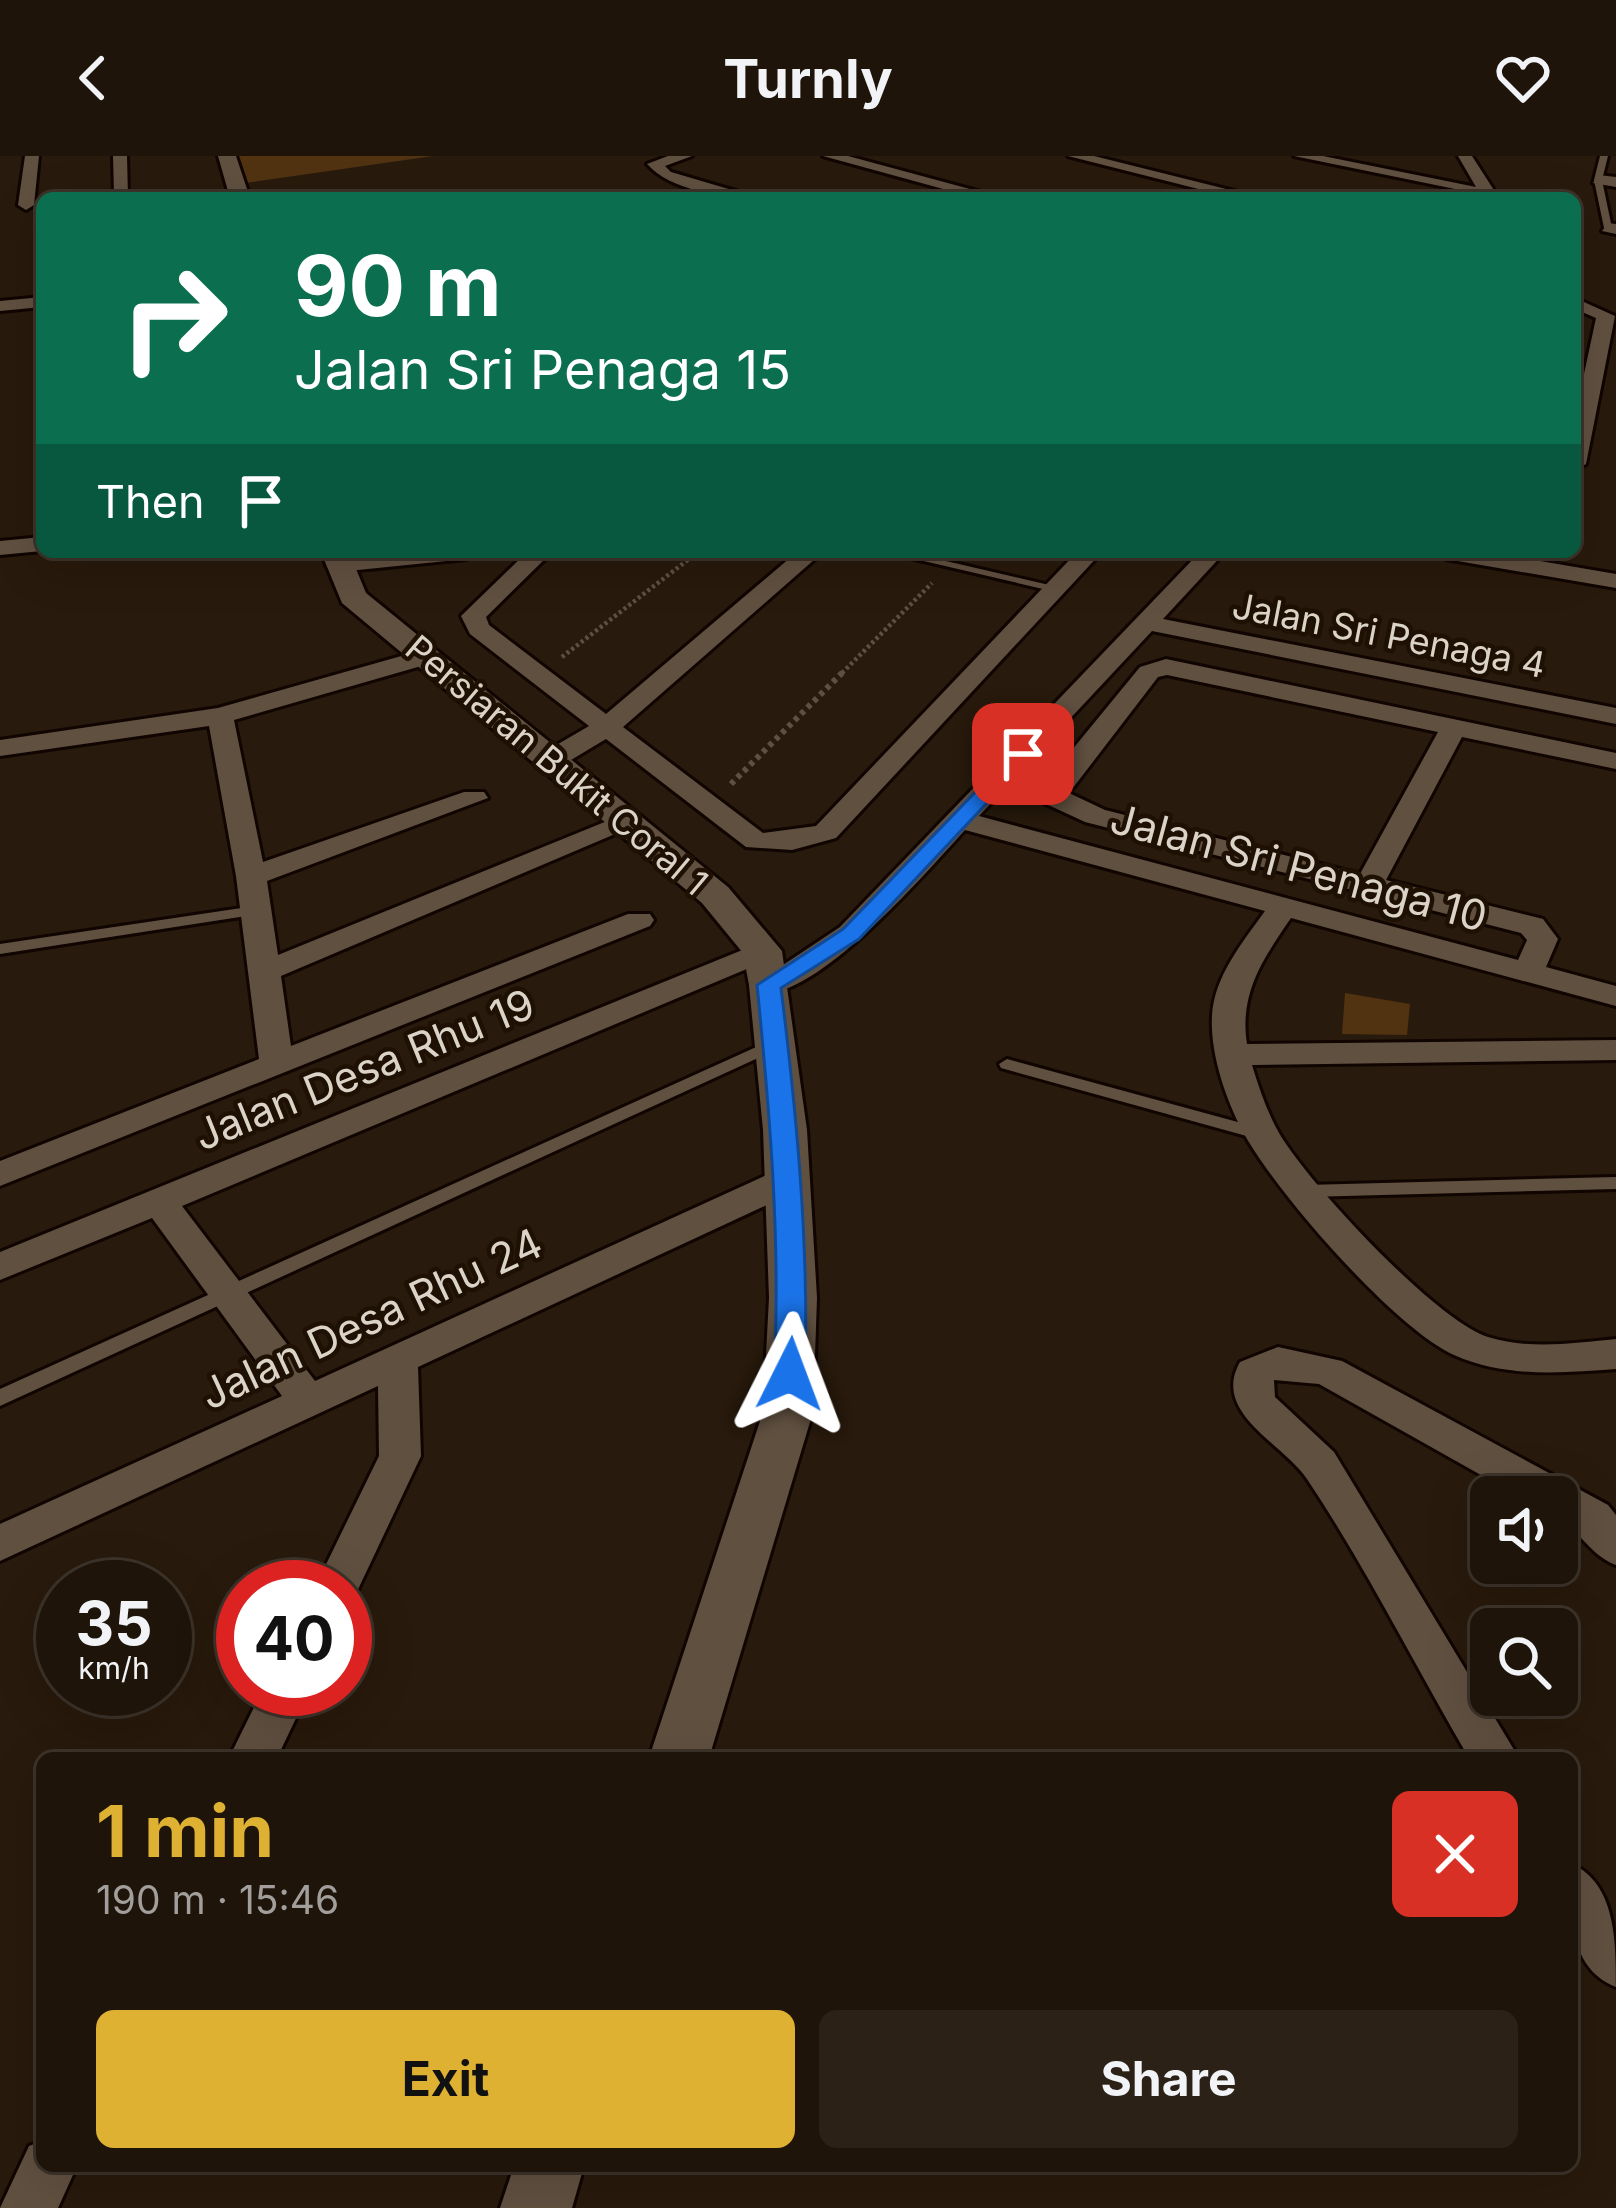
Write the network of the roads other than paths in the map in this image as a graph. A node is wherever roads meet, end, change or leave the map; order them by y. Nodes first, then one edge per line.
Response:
1 (32, 156) edge
2 (119, 156) edge
3 (227, 156) edge
4 (685, 156) edge
5 (830, 156) edge
6 (1075, 156) edge
7 (1174, 156) edge
8 (1301, 156) edge
9 (1466, 156) edge
10 (1604, 156) edge
11 (1135, 170) junction
12 (1607, 181) edge
13 (122, 192) edge
14 (238, 192) edge
15 (729, 192) edge
16 (971, 192) edge
17 (1228, 192) edge
18 (1471, 192) edge
19 (1488, 192) edge
20 (34, 205) edge
21 (6, 211) dead end
22 (1612, 228) edge
23 (36, 303) edge
24 (0, 306) edge
25 (1581, 306) edge
26 (1609, 343) edge
27 (1581, 443) edge
28 (36, 545) edge
29 (0, 548) edge
30 (336, 558) edge
31 (534, 558) edge
32 (804, 558) edge
33 (918, 558) edge
34 (1084, 558) edge
35 (1208, 558) edge
36 (1517, 558) edge
37 (1552, 561) edge
38 (1616, 581) edge
39 (1056, 588) junction
40 (1147, 623) junction
41 (426, 657) junction
42 (220, 716) junction
43 (1616, 716) edge
44 (1454, 727) junction
45 (607, 728) junction
46 (0, 748) edge
47 (551, 760) junction
48 (1616, 760) edge
49 (474, 798) dead end
50 (1067, 808) junction
51 (627, 823) junction
52 (972, 823) junction
53 (251, 876) junction
54 (1369, 884) junction
55 (1284, 906) junction
56 (255, 911) junction
57 (639, 920) dead end
58 (0, 949) edge
59 (765, 968) junction
60 (262, 972) junction
61 (1528, 972) junction
62 (1616, 996) edge
63 (777, 1042) junction
64 (1616, 1051) edge
65 (1235, 1055) junction
66 (1007, 1064) dead end
67 (277, 1065) junction
68 (1261, 1134) junction
69 (0, 1174) edge
70 (784, 1181) junction
71 (1616, 1183) edge
72 (1306, 1191) junction
73 (159, 1202) junction
74 (0, 1267) edge
75 (231, 1292) junction
76 (1616, 1354) edge
77 (398, 1358) junction
78 (0, 1398) edge
79 (308, 1400) junction
80 (0, 1543) edge
81 (1616, 1547) edge
82 (350, 1560) edge
83 (274, 1716) edge
84 (256, 1752) edge
85 (681, 1752) edge
86 (1491, 1752) edge
87 (1578, 1898) edge
88 (1616, 1962) edge
89 (46, 2172) edge
90 (547, 2172) edge
91 (28, 2208) edge
92 (536, 2208) edge

1 - 20 street
2 - 13 street
3 - 14 street
4 - 15 street
5 - 16 street
6 - 11 street
7 - 11 street
8 - 18 street
9 - 19 street
10 - 12 lane
11 - 17 street
12 - 22 lane
20 - 21 street
23 - 24 street
25 - 26 street
26 - 27 street
28 - 29 street
30 - 41 street, Persiaran Bukit Coral 1
31 - 45 street
32 - 45 street
33 - 39 lane
34 - 39 street
35 - 40 street, Jalan Desa Rhu 19
36 - 37 street
37 - 38 street
39 - 45 street
40 - 43 street, Jalan Sri Penaga 4
40 - 52 street, Jalan Desa Rhu 19
41 - 42 street
41 - 47 street, Persiaran Bukit Coral 1
42 - 46 street
42 - 53 street
44 - 48 street
44 - 50 street
44 - 54 street
45 - 47 street
47 - 51 street, Persiaran Bukit Coral 1
49 - 53 street
50 - 52 street
50 - 54 street
51 - 59 street, Persiaran Bukit Coral 1
51 - 60 street
52 - 55 street, Jalan Sri Penaga 10
52 - 59 street, Jalan Desa Rhu 19
53 - 56 street
54 - 61 street
55 - 61 street, Jalan Sri Penaga 10
55 - 65 street
56 - 58 lane
56 - 60 street
57 - 67 street
59 - 63 street
59 - 73 street, Jalan Desa Rhu 19
60 - 67 street
61 - 62 street, Jalan Sri Penaga 10
63 - 70 street
63 - 75 lane
64 - 65 street
65 - 68 street
66 - 68 lane
67 - 69 street
68 - 72 street
70 - 77 street, Jalan Desa Rhu 24
70 - 85 street
71 - 72 lane
72 - 76 street
73 - 74 street, Jalan Desa Rhu 19
73 - 75 street
75 - 78 lane
75 - 79 street
77 - 79 street, Jalan Desa Rhu 24
77 - 82 street
79 - 80 street, Jalan Desa Rhu 24
81 - 86 street
83 - 84 street
87 - 88 street
89 - 91 street
90 - 92 street

